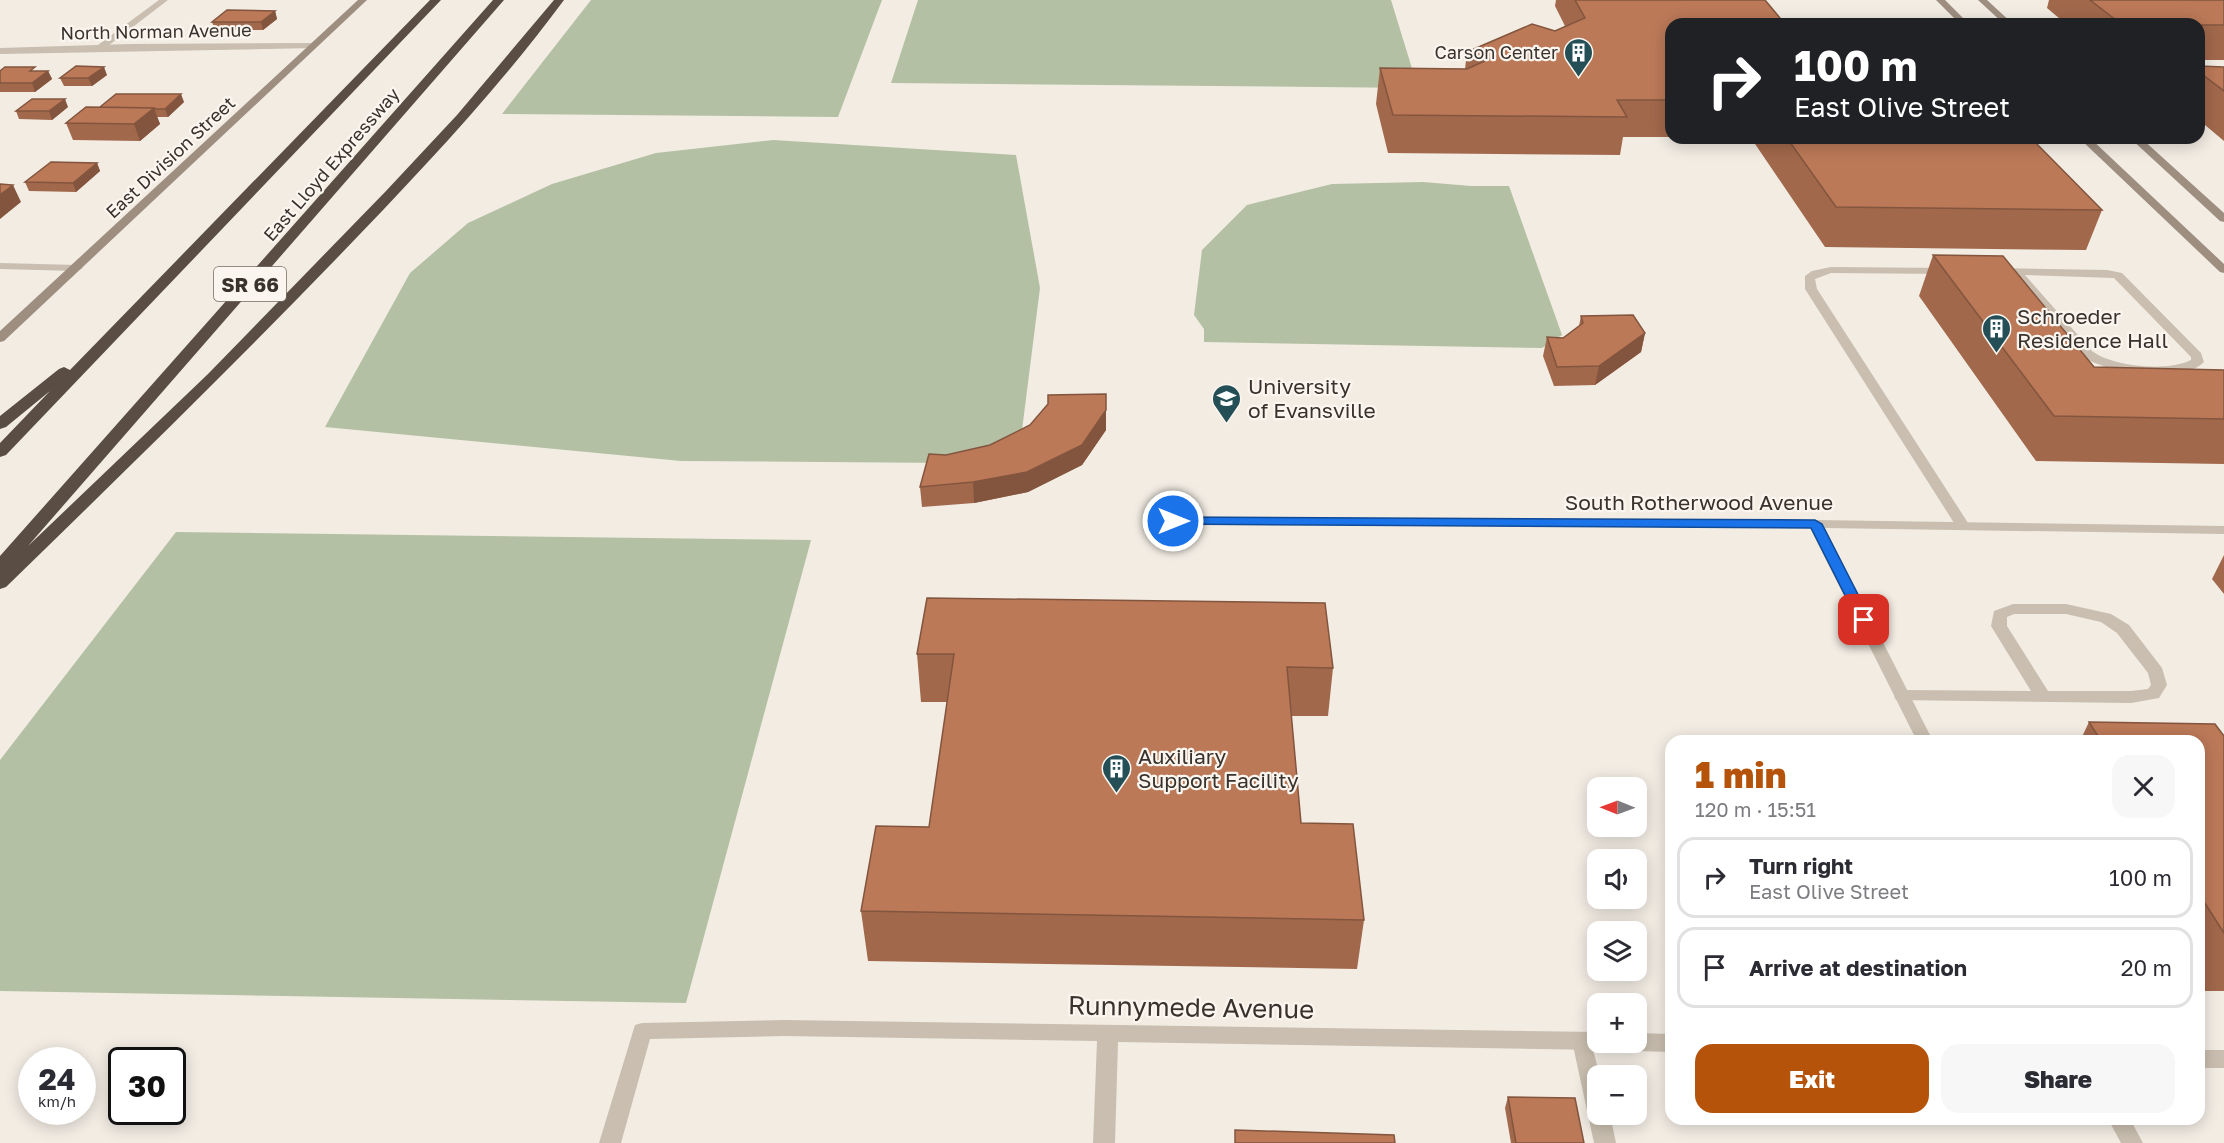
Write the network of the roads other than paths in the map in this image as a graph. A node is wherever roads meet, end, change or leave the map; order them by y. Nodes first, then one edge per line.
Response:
1 (164, 0) edge
2 (363, 0) edge
3 (436, 0) edge
4 (499, 0) edge
5 (559, 0) edge
6 (1940, 0) edge
7 (1982, 0) edge
8 (1959, 18) edge
9 (2002, 18) edge
10 (313, 46) junction
11 (101, 47) junction
12 (0, 51) edge
13 (2090, 144) edge
14 (2142, 144) edge
15 (2224, 219) edge
16 (0, 266) edge
17 (77, 268) junction
18 (2224, 270) edge
19 (1958, 271) edge
20 (1981, 271) edge
21 (2016, 272) junction
22 (124, 324) junction
23 (0, 338) edge
24 (0, 424) edge
25 (0, 453) edge
26 (1173, 521) dead end
27 (1815, 524) junction
28 (1964, 526) junction
29 (2224, 530) edge
30 (0, 567) edge
31 (0, 583) edge
32 (1902, 696) junction
33 (2043, 697) junction
34 (1922, 735) edge
35 (1108, 1032) junction
36 (1587, 1041) edge
37 (1647, 1042) edge
38 (1665, 1043) edge
39 (2205, 1059) edge
40 (2224, 1059) edge
41 (1601, 1125) edge
42 (2122, 1125) edge
43 (610, 1143) edge
44 (1104, 1143) edge
45 (1605, 1143) edge
46 (2132, 1143) edge

1 - 11 street
2 - 10 street, East Division Street
3 - 22 highway, East Lloyd Expressway / SR 66
4 - 30 highway, East Lloyd Expressway / SR 66
5 - 31 highway
6 - 8 street
7 - 9 street
10 - 11 street, North Norman Avenue
10 - 17 street, East Division Street
11 - 12 street, North Norman Avenue
13 - 18 street
14 - 15 street
16 - 17 street
17 - 23 street, East Division Street
19 - 28 street
20 - 21 street
21 - 21 street
22 - 24 highway
22 - 25 highway, East Lloyd Expressway / SR 66
26 - 27 street, South Rotherwood Avenue
27 - 28 street, South Rotherwood Avenue
27 - 32 street
28 - 29 street, South Rotherwood Avenue
32 - 33 street
32 - 34 street
33 - 33 street
35 - 36 street, Runnymede Avenue
35 - 43 street, Runnymede Avenue
35 - 44 street
37 - 38 street
39 - 40 street
41 - 45 street
42 - 46 street

